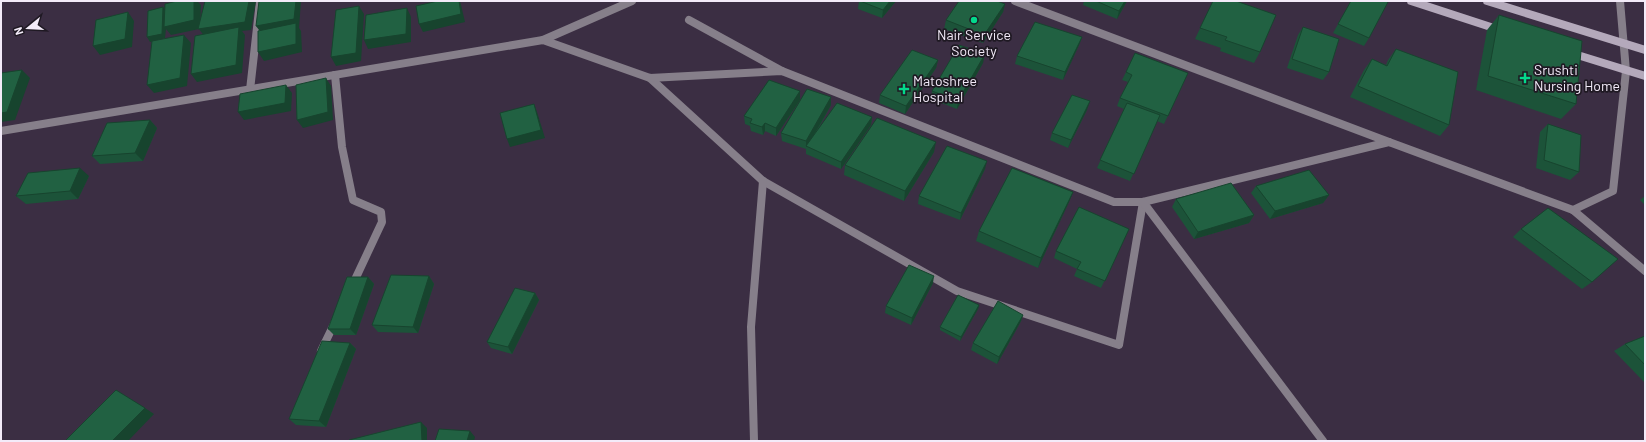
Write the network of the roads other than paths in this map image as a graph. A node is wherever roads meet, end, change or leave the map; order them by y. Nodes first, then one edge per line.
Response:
1 (260, 1) edge
2 (632, 1) edge
3 (1015, 1) edge
4 (1411, 1) edge
5 (1487, 1) edge
6 (1620, 1) edge
7 (689, 20) dead end
8 (1508, 32) edge
9 (543, 40) junction
10 (1623, 44) junction
11 (1645, 50) edge
12 (1567, 52) edge
13 (782, 71) junction
14 (1626, 71) junction
15 (334, 75) junction
16 (1645, 76) edge
17 (650, 78) junction
18 (250, 90) junction
19 (1, 131) edge
20 (1389, 142) junction
21 (763, 181) junction
22 (1143, 202) junction
23 (1573, 210) junction
24 (1645, 271) edge
25 (348, 294) edge
26 (338, 316) edge
27 (317, 359) edge
28 (754, 441) edge
29 (1323, 441) edge

1 - 18 street
2 - 9 street
3 - 20 street
4 - 8 main road
5 - 10 main road
6 - 10 street
7 - 13 street
9 - 15 street
9 - 17 street
10 - 11 main road
10 - 14 street
12 - 14 main road
13 - 17 street
13 - 22 street
14 - 16 main road
14 - 23 street
15 - 18 street
15 - 25 street
17 - 21 street
18 - 19 street
20 - 22 street
20 - 23 street
21 - 22 street
21 - 28 street
22 - 29 street
23 - 24 street
26 - 27 street

